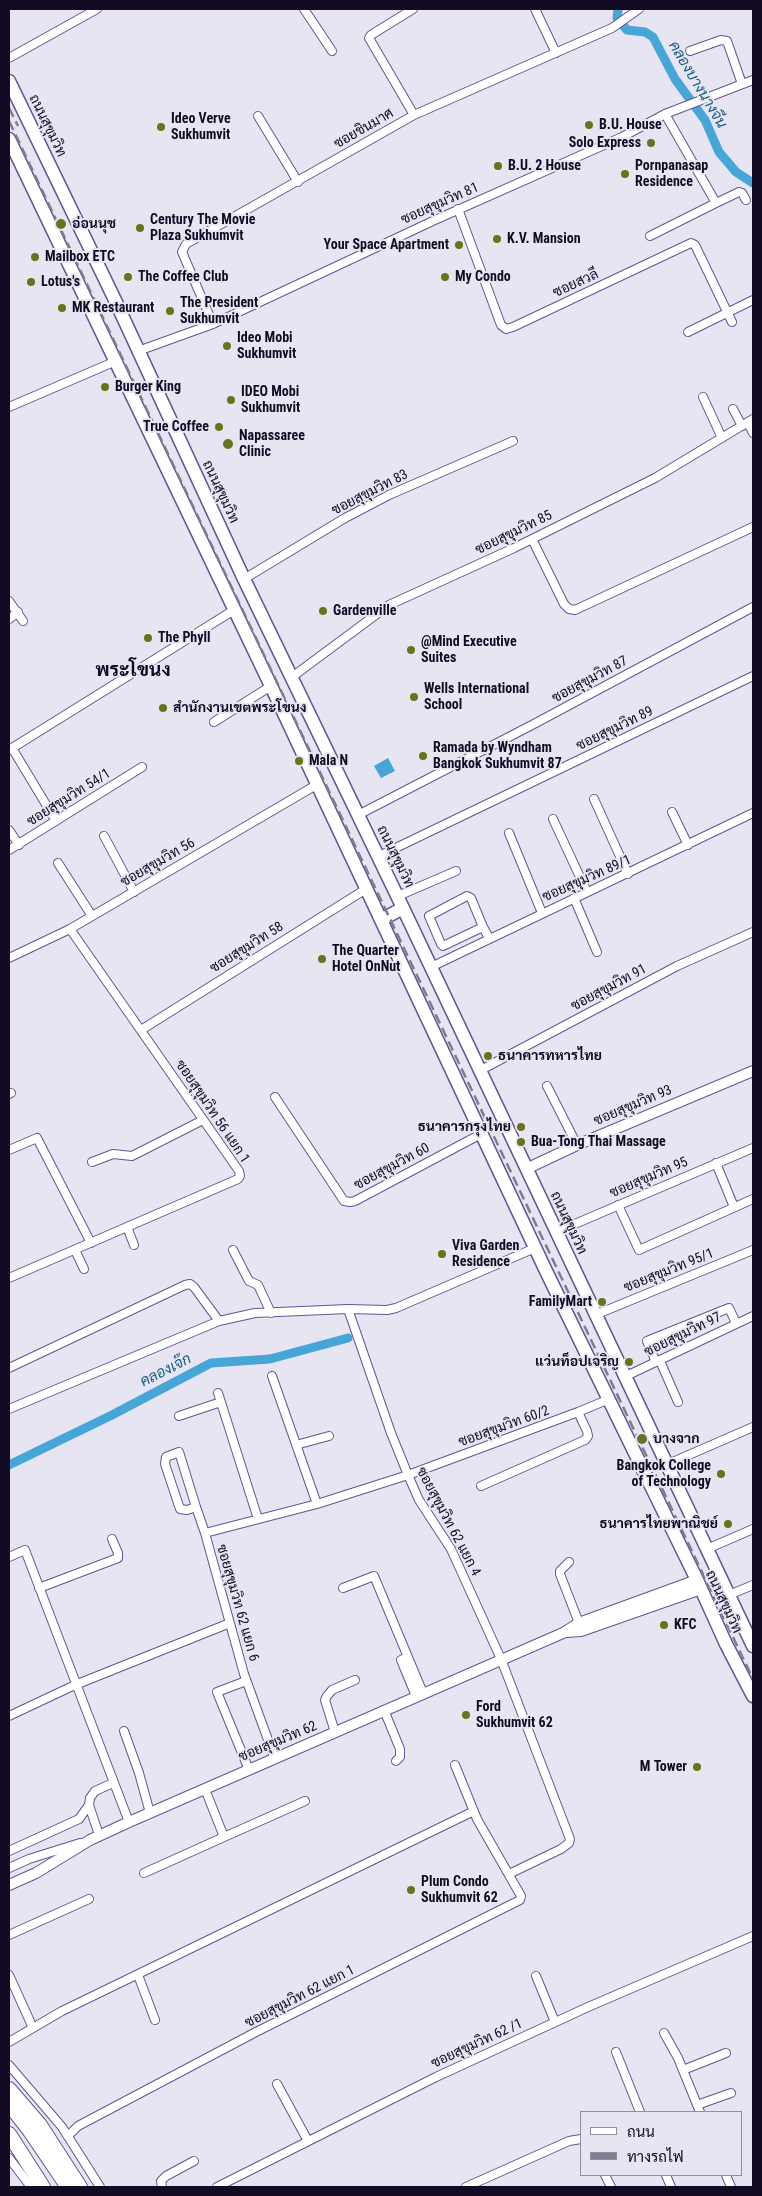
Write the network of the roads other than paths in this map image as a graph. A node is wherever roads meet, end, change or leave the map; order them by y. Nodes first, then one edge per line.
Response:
1 (97, 9) edge
2 (304, 9) edge
3 (413, 9) edge
4 (536, 9) edge
5 (639, 9) edge
6 (332, 50) dead end
7 (690, 50) dead end
8 (556, 53) junction
9 (9, 58) edge
10 (753, 80) edge
11 (9, 81) edge
12 (742, 84) junction
13 (414, 114) junction
14 (665, 114) junction
15 (258, 116) dead end
16 (9, 139) edge
17 (298, 182) junction
18 (746, 200) dead end
19 (716, 203) junction
20 (458, 209) junction
21 (650, 236) dead end
22 (753, 300) edge
23 (727, 312) junction
24 (732, 322) dead end
25 (214, 324) junction
26 (688, 332) dead end
27 (138, 351) junction
28 (116, 361) junction
29 (703, 396) dead end
30 (9, 407) edge
31 (733, 409) dead end
32 (748, 423) edge
33 (753, 433) edge
34 (722, 438) junction
35 (513, 441) dead end
36 (753, 527) edge
37 (532, 539) junction
38 (244, 579) junction
39 (9, 601) edge
40 (753, 607) edge
41 (234, 610) junction
42 (18, 612) junction
43 (9, 619) edge
44 (23, 621) dead end
45 (753, 676) edge
46 (292, 677) junction
47 (271, 686) junction
48 (214, 722) dead end
49 (10, 749) edge
50 (142, 767) dead end
51 (318, 784) junction
52 (594, 799) dead end
53 (672, 812) dead end
54 (753, 813) edge
55 (358, 815) junction
56 (553, 819) dead end
57 (56, 821) junction
58 (9, 830) edge
59 (509, 834) dead end
60 (104, 836) dead end
61 (18, 845) junction
62 (688, 845) junction
63 (9, 850) edge
64 (379, 856) junction
65 (58, 863) dead end
66 (456, 871) dead end
67 (628, 874) junction
68 (366, 888) junction
69 (134, 892) junction
70 (587, 892) junction
71 (398, 896) junction
72 (574, 898) junction
73 (403, 908) junction
74 (542, 913) junction
75 (92, 916) junction
76 (381, 920) junction
77 (483, 927) junction
78 (70, 929) junction
79 (753, 932) edge
80 (489, 938) junction
81 (597, 952) dead end
82 (9, 957) edge
83 (431, 967) junction
84 (141, 1030) junction
85 (479, 1071) junction
86 (753, 1071) edge
87 (547, 1086) dead end
88 (275, 1097) dead end
89 (203, 1120) junction
90 (481, 1134) junction
91 (577, 1145) junction
92 (753, 1148) edge
93 (9, 1150) edge
94 (92, 1162) dead end
95 (716, 1163) junction
96 (526, 1169) junction
97 (753, 1199) edge
98 (618, 1205) junction
99 (734, 1207) junction
100 (127, 1228) junction
101 (556, 1232) junction
102 (91, 1243) junction
103 (134, 1245) dead end
104 (535, 1248) junction
105 (75, 1250) junction
106 (233, 1250) dead end
107 (753, 1250) edge
108 (84, 1269) dead end
109 (9, 1278) edge
110 (348, 1309) junction
111 (271, 1313) junction
112 (595, 1315) junction
113 (753, 1316) edge
114 (219, 1322) junction
115 (736, 1323) junction
116 (658, 1362) junction
117 (9, 1368) edge
118 (272, 1376) dead end
119 (624, 1377) junction
120 (218, 1393) dead end
121 (607, 1400) junction
122 (222, 1402) junction
123 (678, 1402) dead end
124 (9, 1409) edge
125 (578, 1412) junction
126 (179, 1416) dead end
127 (753, 1427) edge
128 (330, 1436) dead end
129 (296, 1445) junction
130 (668, 1464) junction
131 (408, 1475) junction
132 (481, 1486) dead end
133 (317, 1504) junction
134 (196, 1507) junction
135 (258, 1519) junction
136 (753, 1529) edge
137 (205, 1533) junction
138 (112, 1539) dead end
139 (707, 1549) junction
140 (9, 1557) edge
141 (569, 1562) dead end
142 (720, 1576) junction
143 (699, 1584) junction
144 (753, 1585) edge
145 (39, 1588) junction
146 (343, 1588) dead end
147 (728, 1594) junction
148 (230, 1623) junction
149 (578, 1623) junction
150 (563, 1633) junction
151 (753, 1646) edge
152 (501, 1660) junction
153 (355, 1680) dead end
154 (246, 1681) junction
155 (75, 1685) junction
156 (420, 1694) junction
157 (753, 1696) edge
158 (384, 1710) junction
159 (9, 1716) edge
160 (124, 1731) dead end
161 (335, 1732) junction
162 (275, 1759) junction
163 (396, 1761) dead end
164 (455, 1765) dead end
165 (249, 1770) junction
166 (113, 1783) junction
167 (205, 1789) junction
168 (305, 1801) dead end
169 (89, 1805) junction
170 (474, 1811) junction
171 (150, 1812) junction
172 (128, 1822) junction
173 (224, 1837) junction
174 (94, 1838) junction
175 (9, 1851) edge
176 (9, 1868) edge
177 (144, 1873) dead end
178 (509, 1874) junction
179 (9, 1885) edge
180 (89, 1899) dead end
181 (9, 1935) edge
182 (753, 1936) edge
183 (9, 1975) edge
184 (138, 1975) junction
185 (536, 1976) dead end
186 (155, 2020) dead end
187 (555, 2022) junction
188 (33, 2028) junction
189 (664, 2033) dead end
190 (9, 2042) edge
191 (616, 2052) dead end
192 (726, 2053) dead end
193 (9, 2065) edge
194 (683, 2070) junction
195 (277, 2084) dead end
196 (9, 2089) edge
197 (730, 2093) dead end
198 (9, 2104) edge
199 (699, 2109) edge
200 (9, 2111) edge
201 (640, 2111) edge
202 (9, 2134) edge
203 (68, 2136) junction
204 (580, 2139) edge
205 (308, 2141) junction
206 (9, 2158) edge
207 (194, 2161) dead end
208 (31, 2187) edge
209 (43, 2187) edge
210 (61, 2187) edge
211 (68, 2187) edge
212 (80, 2187) edge
213 (100, 2187) edge
214 (162, 2187) edge
215 (217, 2187) edge
216 (466, 2187) edge

1 - 9 street
2 - 6 street
3 - 13 street
4 - 8 street
5 - 8 street, ซอยชินมาศ
7 - 12 street
8 - 13 street, ซอยชินมาศ
10 - 12 street, ซอยสุขุมวิท 81
11 - 27 main road, ถนนสุขุมวิท
12 - 14 street, ซอยสุขุมวิท 81
13 - 17 street, ซอยชินมาศ
14 - 19 street
14 - 20 street, ซอยสุขุมวิท 81
15 - 17 street
16 - 28 main road, ถนนสุขุมวิท
17 - 25 street, ซอยชินมาศ
18 - 19 street
19 - 21 street
20 - 23 street, ซอยสวลี
20 - 25 street, ซอยสุขุมวิท 81
22 - 23 street
23 - 24 street, ซอยสวลี
23 - 26 street
25 - 27 street, ซอยสุขุมวิท 81
27 - 28 main road
27 - 38 main road, ถนนสุขุมวิท
28 - 30 street
28 - 41 main road, ถนนสุขุมวิท
29 - 34 street
31 - 32 street
32 - 33 street
32 - 34 street, ซอยสุขุมวิท 85
34 - 37 street, ซอยสุขุมวิท 85
35 - 38 street, ซอยสุขุมวิท 83
36 - 37 street
37 - 46 street, ซอยสุขุมวิท 85
38 - 46 main road, ถนนสุขุมวิท
39 - 42 street
40 - 55 street, ซอยสุขุมวิท 87
41 - 47 main road, ถนนสุขุมวิท
41 - 49 street
42 - 43 street
42 - 44 street
45 - 64 street, ซอยสุขุมวิท 89
46 - 55 main road, ถนนสุขุมวิท
47 - 48 street
47 - 51 main road, ถนนสุขุมวิท
49 - 57 street
50 - 57 street, ซอยสุขุมวิท 54/1
51 - 68 main road, ถนนสุขุมวิท
51 - 69 street, ซอยสุขุมวิท 56
52 - 67 street
53 - 62 street
54 - 62 street, ซอยสุขุมวิท 89/1
55 - 64 main road, ถนนสุขุมวิท
56 - 70 street
57 - 61 street, ซอยสุขุมวิท 54/1
58 - 61 street
59 - 74 street
60 - 69 street
61 - 63 street, ซอยสุขุมวิท 54/1
62 - 67 street, ซอยสุขุมวิท 89/1
64 - 71 main road, ถนนสุขุมวิท
65 - 75 street
66 - 71 street
67 - 70 street, ซอยสุขุมวิท 89/1
68 - 76 main road, ถนนสุขุมวิท
68 - 84 street, ซอยสุขุมวิท 58
69 - 75 street, ซอยสุขุมวิท 56
70 - 72 street, ซอยสุขุมวิท 89/1
71 - 73 main road, ถนนสุขุมวิท
72 - 74 street, ซอยสุขุมวิท 89/1
72 - 81 street
73 - 76 main road
73 - 83 main road, ถนนสุขุมวิท
74 - 80 street, ซอยสุขุมวิท 89/1
75 - 78 street, ซอยสุขุมวิท 56
76 - 90 main road, ถนนสุขุมวิท
77 - 77 street
77 - 80 street
78 - 82 street, ซอยสุขุมวิท 56
78 - 84 street, ซอยสุขุมวิท 56 แยก 1
79 - 85 street, ซอยสุขุมวิท 91
80 - 83 street, ซอยสุขุมวิท 89/1
83 - 85 main road, ถนนสุขุมวิท
84 - 89 street, ซอยสุขุมวิท 56 แยก 1
85 - 96 main road, ถนนสุขุมวิท
86 - 91 street, ซอยสุขุมวิท 93
87 - 91 street
88 - 90 street, ซอยสุขุมวิท 60
89 - 94 street
89 - 100 street, ซอยสุขุมวิท 56 แยก 1
90 - 104 main road, ถนนสุขุมวิท
91 - 96 street, ซอยสุขุมวิท 93
92 - 95 street, ซอยสุขุมวิท 95
93 - 102 street
95 - 98 street, ซอยสุขุมวิท 95
95 - 99 street
96 - 101 main road, ถนนสุขุมวิท
97 - 99 street
98 - 99 street
98 - 101 street, ซอยสุขุมวิท 95
100 - 102 street, ซอยสุขุมวิท 56 แยก 1
100 - 103 street
101 - 112 main road, ถนนสุขุมวิท
102 - 105 street, ซอยสุขุมวิท 56 แยก 1
104 - 110 street
104 - 121 main road, ถนนสุขุมวิท
105 - 108 street
105 - 109 street, ซอยสุขุมวิท 56 แยก 1
106 - 111 street
107 - 112 street, ซอยสุขุมวิท 95/1
110 - 111 street
110 - 131 street, ซอยสุขุมวิท 62 แยก 4
111 - 114 street
112 - 119 main road, ถนนสุขุมวิท
113 - 115 street, ซอยสุขุมวิท 97
114 - 117 street
114 - 124 street
115 - 116 street, ซอยสุขุมวิท 97
115 - 116 street
116 - 119 street, ซอยสุขุมวิท 97
116 - 123 street
118 - 129 street
119 - 130 main road, ถนนสุขุมวิท
120 - 122 street
121 - 125 street, ซอยสุขุมวิท 60/2
121 - 143 main road, ถนนสุขุมวิท
122 - 126 street
122 - 135 street
125 - 131 street, ซอยสุขุมวิท 60/2
125 - 132 street
127 - 130 street
128 - 129 street
129 - 133 street
130 - 139 main road, ถนนสุขุมวิท
131 - 133 street, ซอยสุขุมวิท 60/2
131 - 152 street, ซอยสุขุมวิท 62 แยก 4
133 - 135 street, ซอยสุขุมวิท 60/2
134 - 134 street, ซอยสุขุมวิท 62 แยก 6
134 - 137 street, ซอยสุขุมวิท 62 แยก 6
135 - 137 street, ซอยสุขุมวิท 60/2
136 - 139 street
137 - 148 street, ซอยสุขุมวิท 62 แยก 6
138 - 145 street
139 - 142 main road, ถนนสุขุมวิท
140 - 145 street
141 - 149 street
142 - 143 main road
142 - 147 main road, ถนนสุขุมวิท
143 - 149 street, ซอยสุขุมวิท 62
143 - 150 street, ซอยสุขุมวิท 62
143 - 157 main road, ถนนสุขุมวิท
144 - 147 street
145 - 155 street
146 - 156 street
147 - 151 main road, ถนนสุขุมวิท
148 - 154 street, ซอยสุขุมวิท 62 แยก 6
148 - 155 street
149 - 150 street, ซอยสุขุมวิท 62
150 - 152 street, ซอยสุขุมวิท 62
152 - 156 street, ซอยสุขุมวิท 62
152 - 178 street
153 - 161 street
154 - 162 street, ซอยสุขุมวิท 62 แยก 6
154 - 165 street
155 - 159 street
155 - 166 street
156 - 158 street, ซอยสุขุมวิท 62
158 - 161 street, ซอยสุขุมวิท 62
158 - 163 street
160 - 171 street
161 - 162 street, ซอยสุขุมวิท 62
162 - 165 street, ซอยสุขุมวิท 62
164 - 170 street, ซอยสุขุมวิท 62 แยก 1
165 - 167 street, ซอยสุขุมวิท 62
166 - 169 street
166 - 172 street
167 - 171 street, ซอยสุขุมวิท 62
167 - 173 street
168 - 173 street
169 - 174 street
169 - 175 street
170 - 178 street, ซอยสุขุมวิท 62 แยก 1
170 - 184 street
171 - 172 street, ซอยสุขุมวิท 62
172 - 174 street, ซอยสุขุมวิท 62
173 - 177 street
174 - 176 street
174 - 179 street, ซอยสุขุมวิท 62
178 - 203 street, ซอยสุขุมวิท 62 แยก 1
180 - 181 street
182 - 187 street, ซอยสุขุมวิท 62 /1
183 - 188 street
184 - 186 street
184 - 188 street
185 - 187 street
187 - 205 street, ซอยสุขุมวิท 62 /1
188 - 190 street
189 - 194 street
191 - 201 street
192 - 194 street
193 - 203 street
194 - 199 street
195 - 205 street
196 - 212 highway
197 - 199 street
198 - 211 highway
200 - 210 highway
202 - 209 highway
203 - 213 street
204 - 216 street
205 - 215 street, ซอยสุขุมวิท 62 /1
206 - 208 street
207 - 214 street

